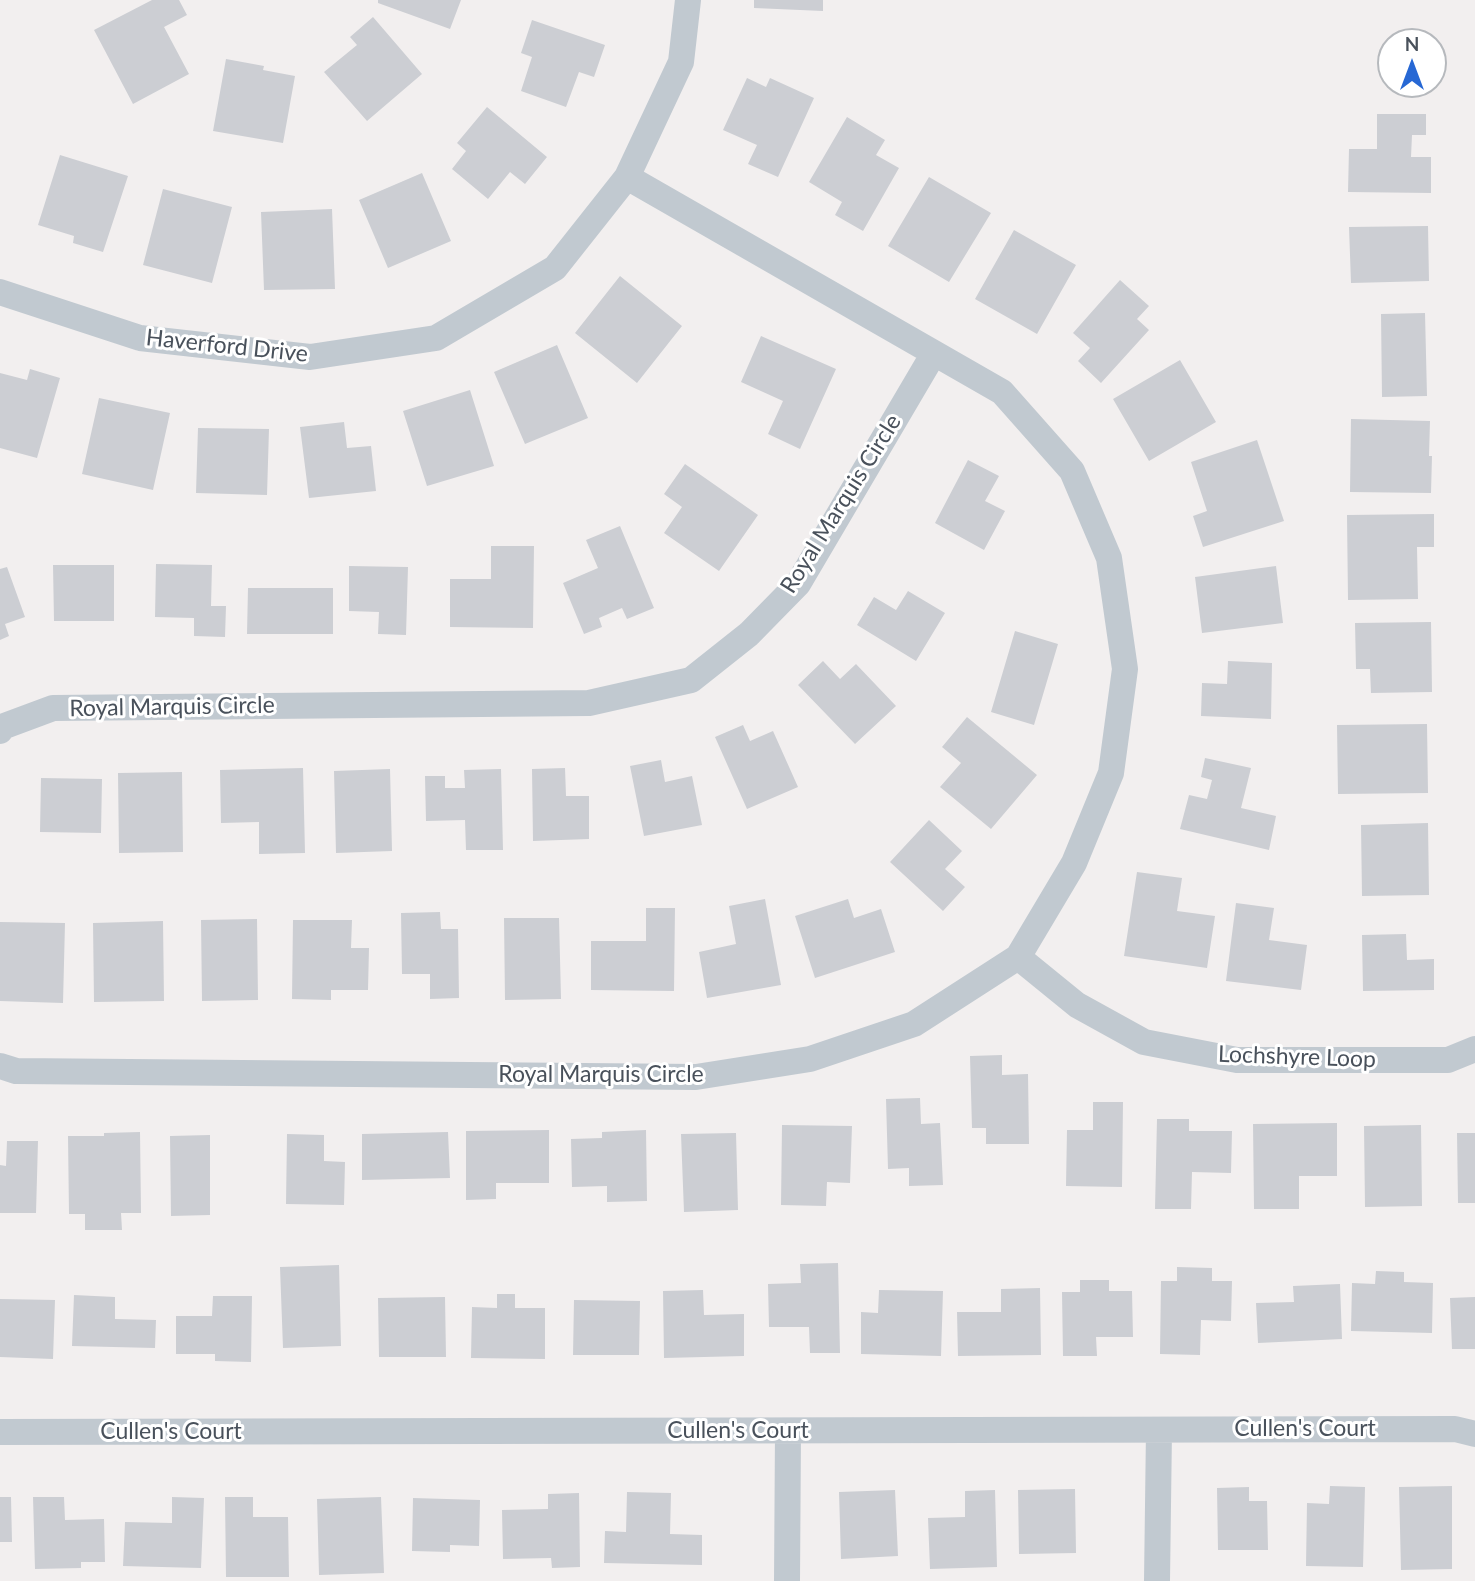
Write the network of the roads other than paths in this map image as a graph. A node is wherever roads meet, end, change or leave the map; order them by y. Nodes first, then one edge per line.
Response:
1 (688, 0) edge
2 (628, 177) junction
3 (0, 292) edge
4 (933, 353) junction
5 (0, 730) edge
6 (1018, 957) junction
7 (1475, 1049) edge
8 (0, 1066) edge
9 (1159, 1430) junction
10 (788, 1431) junction
11 (0, 1432) edge
12 (1475, 1433) edge
13 (787, 1581) edge
14 (1157, 1581) edge

1 - 2 street, Haverford Drive
2 - 3 street, Haverford Drive
2 - 4 street, Royal Marquis Circle
4 - 5 street, Royal Marquis Circle
4 - 6 street, Royal Marquis Circle
6 - 7 street, Lochshyre Loop
6 - 8 street, Royal Marquis Circle
9 - 10 street, Cullen's Court
9 - 12 street, Cullen's Court
9 - 14 street
10 - 11 street, Cullen's Court
10 - 13 street

